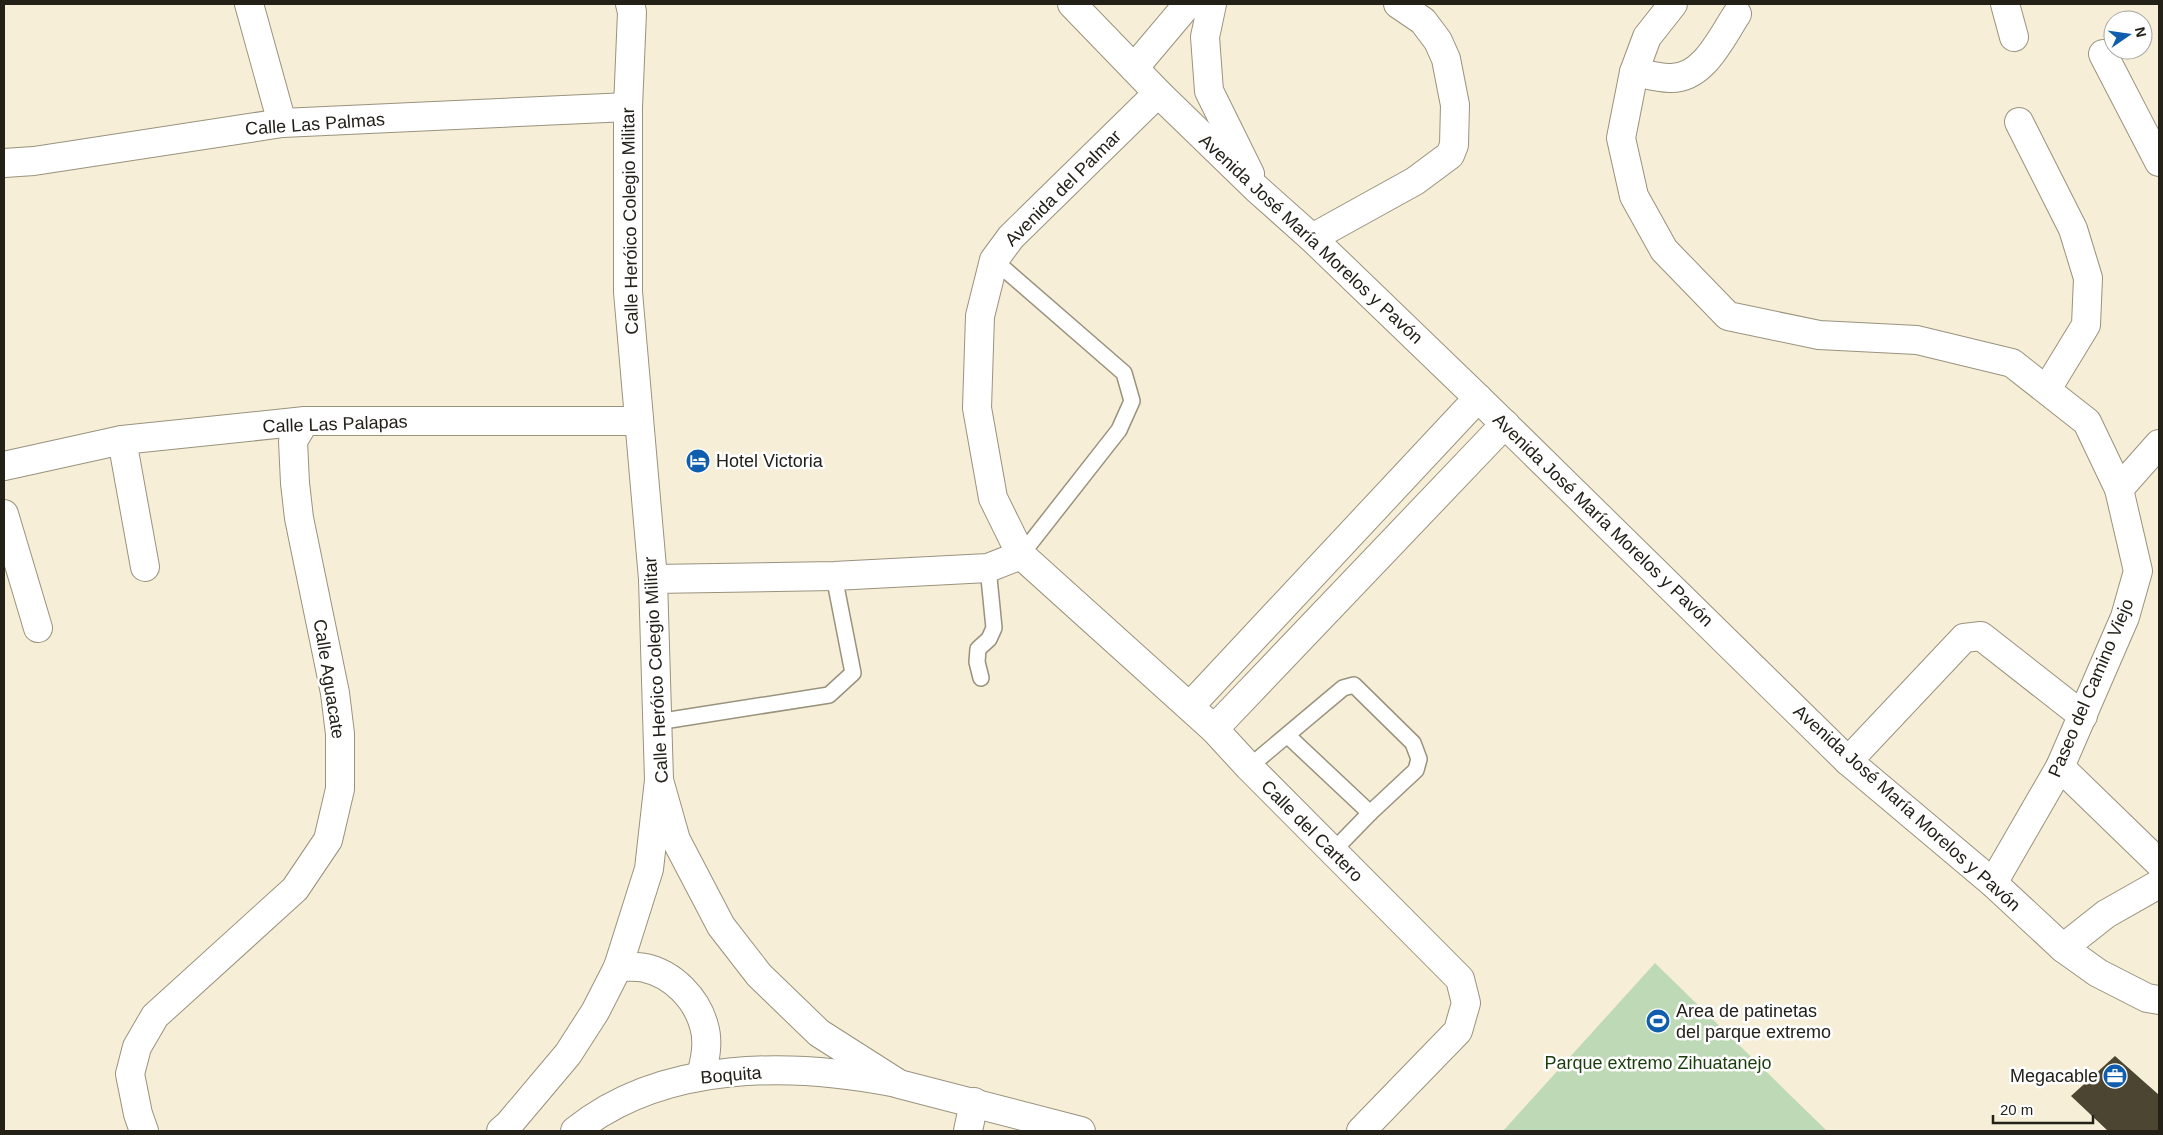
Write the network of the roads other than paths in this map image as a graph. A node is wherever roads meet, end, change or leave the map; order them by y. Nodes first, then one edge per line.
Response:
1 (249, 4) edge
2 (1072, 4) edge
3 (1188, 4) edge
4 (1212, 4) edge
5 (1398, 4) edge
6 (1673, 4) edge
7 (2005, 4) edge
8 (631, 7) edge
9 (1737, 14) dead end
10 (2014, 37) dead end
11 (2106, 60) edge
12 (1134, 68) junction
13 (1634, 72) junction
14 (1158, 93) junction
15 (628, 108) junction
16 (2019, 122) dead end
17 (282, 123) junction
18 (2159, 162) edge
19 (4, 163) edge
20 (1257, 189) junction
21 (1312, 238) junction
22 (994, 260) junction
23 (2048, 389) junction
24 (1478, 398) junction
25 (305, 421) junction
26 (639, 421) junction
27 (1505, 424) junction
28 (122, 440) junction
29 (2159, 444) edge
30 (4, 466) edge
31 (2119, 489) junction
32 (4, 514) edge
33 (1021, 555) junction
34 (145, 567) dead end
35 (988, 568) junction
36 (834, 576) junction
37 (653, 580) junction
38 (38, 628) dead end
39 (981, 678) dead end
40 (1190, 706) junction
41 (2083, 716) junction
42 (657, 722) junction
43 (1214, 728) junction
44 (1286, 735) junction
45 (1848, 761) junction
46 (1249, 767) junction
47 (2060, 767) junction
48 (659, 780) junction
49 (1370, 813) junction
50 (1333, 852) junction
51 (2159, 863) edge
52 (1993, 883) junction
53 (2159, 884) edge
54 (2063, 948) junction
55 (618, 966) junction
56 (2159, 1000) edge
57 (701, 1076) junction
58 (899, 1084) junction
59 (974, 1102) junction
60 (509, 1129) edge
61 (144, 1131) edge
62 (575, 1131) edge
63 (968, 1131) edge
64 (1081, 1131) edge
65 (1361, 1131) edge

1 - 17 street
2 - 12 street, Avenida José María Morelos y Pavón
3 - 12 street
4 - 20 street
5 - 21 street
6 - 13 street, Paseo del Camino Viejo
7 - 10 street
8 - 15 street, Calle Heróico Colegio Militar
9 - 13 street
11 - 18 street
12 - 14 street, Avenida José María Morelos y Pavón
13 - 23 street, Paseo del Camino Viejo
14 - 20 street, Avenida José María Morelos y Pavón
14 - 22 street, Avenida del Palmar
15 - 17 street, Calle Las Palmas
15 - 26 street, Calle Heróico Colegio Militar
16 - 23 street
17 - 19 street, Calle Las Palmas
20 - 21 street, Avenida José María Morelos y Pavón
21 - 24 street, Avenida José María Morelos y Pavón
22 - 33 street, Avenida del Palmar
22 - 33 lane
23 - 31 street, Paseo del Camino Viejo
24 - 27 street, Avenida José María Morelos y Pavón
24 - 40 street
25 - 26 street, Calle Las Palapas
25 - 28 street, Calle Las Palapas
25 - 61 street, Calle Aguacate
26 - 37 street, Calle Heróico Colegio Militar
27 - 43 street
27 - 45 street, Avenida José María Morelos y Pavón
28 - 30 street, Calle Las Palapas
28 - 34 street
29 - 31 street
31 - 41 street, Paseo del Camino Viejo
32 - 38 street
33 - 35 street
33 - 40 street, Calle del Cartero
35 - 36 street
35 - 39 lane
36 - 37 street
36 - 42 lane
37 - 42 street, Calle Heróico Colegio Militar
40 - 43 street, Calle del Cartero
41 - 45 street
41 - 47 street, Paseo del Camino Viejo
42 - 48 street, Calle Heróico Colegio Militar
43 - 46 street, Calle del Cartero
44 - 46 lane
44 - 49 lane
44 - 49 lane
45 - 52 street, Avenida José María Morelos y Pavón
46 - 50 street, Calle del Cartero
47 - 51 street
47 - 52 street, Paseo del Camino Viejo
48 - 55 street
48 - 58 street, Calle Heróico Colegio Militar
49 - 50 lane
50 - 65 street, Calle del Cartero
52 - 54 street, Avenida José María Morelos y Pavón
53 - 54 street
54 - 56 street, Avenida José María Morelos y Pavón
55 - 57 street
55 - 60 street
57 - 58 street, Boquita
57 - 62 street, Boquita
58 - 59 street, Calle Heróico Colegio Militar
59 - 63 street
59 - 64 street, Calle Heróico Colegio Militar

